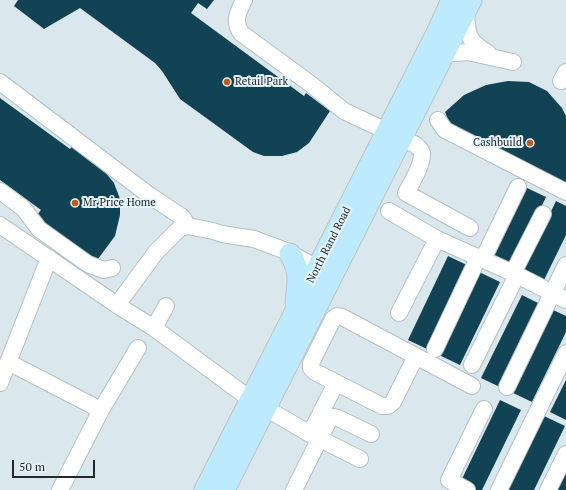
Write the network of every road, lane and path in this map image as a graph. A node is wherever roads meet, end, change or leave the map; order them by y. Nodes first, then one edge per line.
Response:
1 (244, 0) edge
2 (463, 4) edge
3 (444, 54) junction
4 (495, 57) junction
5 (514, 62) dead end
6 (0, 82) edge
7 (438, 120) dead end
8 (394, 135) junction
9 (518, 187) dead end
10 (0, 191) edge
11 (566, 192) edge
12 (406, 194) junction
13 (543, 214) dead end
14 (0, 225) edge
15 (188, 226) junction
16 (470, 228) dead end
17 (437, 239) junction
18 (290, 254) junction
19 (49, 258) junction
20 (480, 259) junction
21 (566, 265) edge
22 (112, 268) dead end
23 (325, 272) junction
24 (515, 274) junction
25 (559, 296) edge
26 (117, 305) junction
27 (166, 306) dead end
28 (295, 310) junction
29 (398, 314) dead end
30 (154, 328) junction
31 (138, 348) dead end
32 (435, 349) dead end
33 (566, 353) edge
34 (416, 356) junction
35 (472, 365) dead end
36 (3, 374) edge
37 (336, 383) junction
38 (472, 386) dead end
39 (507, 387) dead end
40 (258, 404) junction
41 (484, 409) dead end
42 (101, 410) junction
43 (371, 434) dead end
44 (315, 436) junction
45 (566, 454) edge
46 (360, 459) dead end
47 (446, 485) edge
48 (60, 490) edge
49 (205, 490) edge
50 (224, 490) edge
51 (294, 490) edge
52 (467, 490) edge
53 (499, 490) edge
54 (548, 490) edge

1 - 8 street
2 - 3 main road, North Rand Road
2 - 4 street
2 - 8 main road, North Rand Road
3 - 4 street
3 - 8 main road, North Rand Road
4 - 5 street
6 - 15 street
7 - 11 street
8 - 12 street
8 - 23 main road, North Rand Road
9 - 20 street
10 - 22 street
12 - 16 street
12 - 17 street
13 - 24 street
14 - 19 street
15 - 18 street
15 - 26 street
17 - 20 street
17 - 29 street
18 - 23 street
18 - 28 main road
19 - 26 street
19 - 36 street
20 - 24 street
20 - 32 street
21 - 25 street
23 - 28 main road, North Rand Road
23 - 40 main road, North Rand Road
24 - 25 street
24 - 35 street
25 - 39 street
26 - 30 street
27 - 30 street
28 - 40 main road, North Rand Road
30 - 40 street
31 - 42 street
33 - 53 street
34 - 37 street
34 - 37 street
34 - 38 street
36 - 42 street
37 - 44 street
40 - 44 street
40 - 49 main road, North Rand Road
40 - 50 main road, North Rand Road
41 - 47 street
42 - 48 street
43 - 44 street
44 - 46 street
44 - 51 street
45 - 54 street
47 - 52 street

